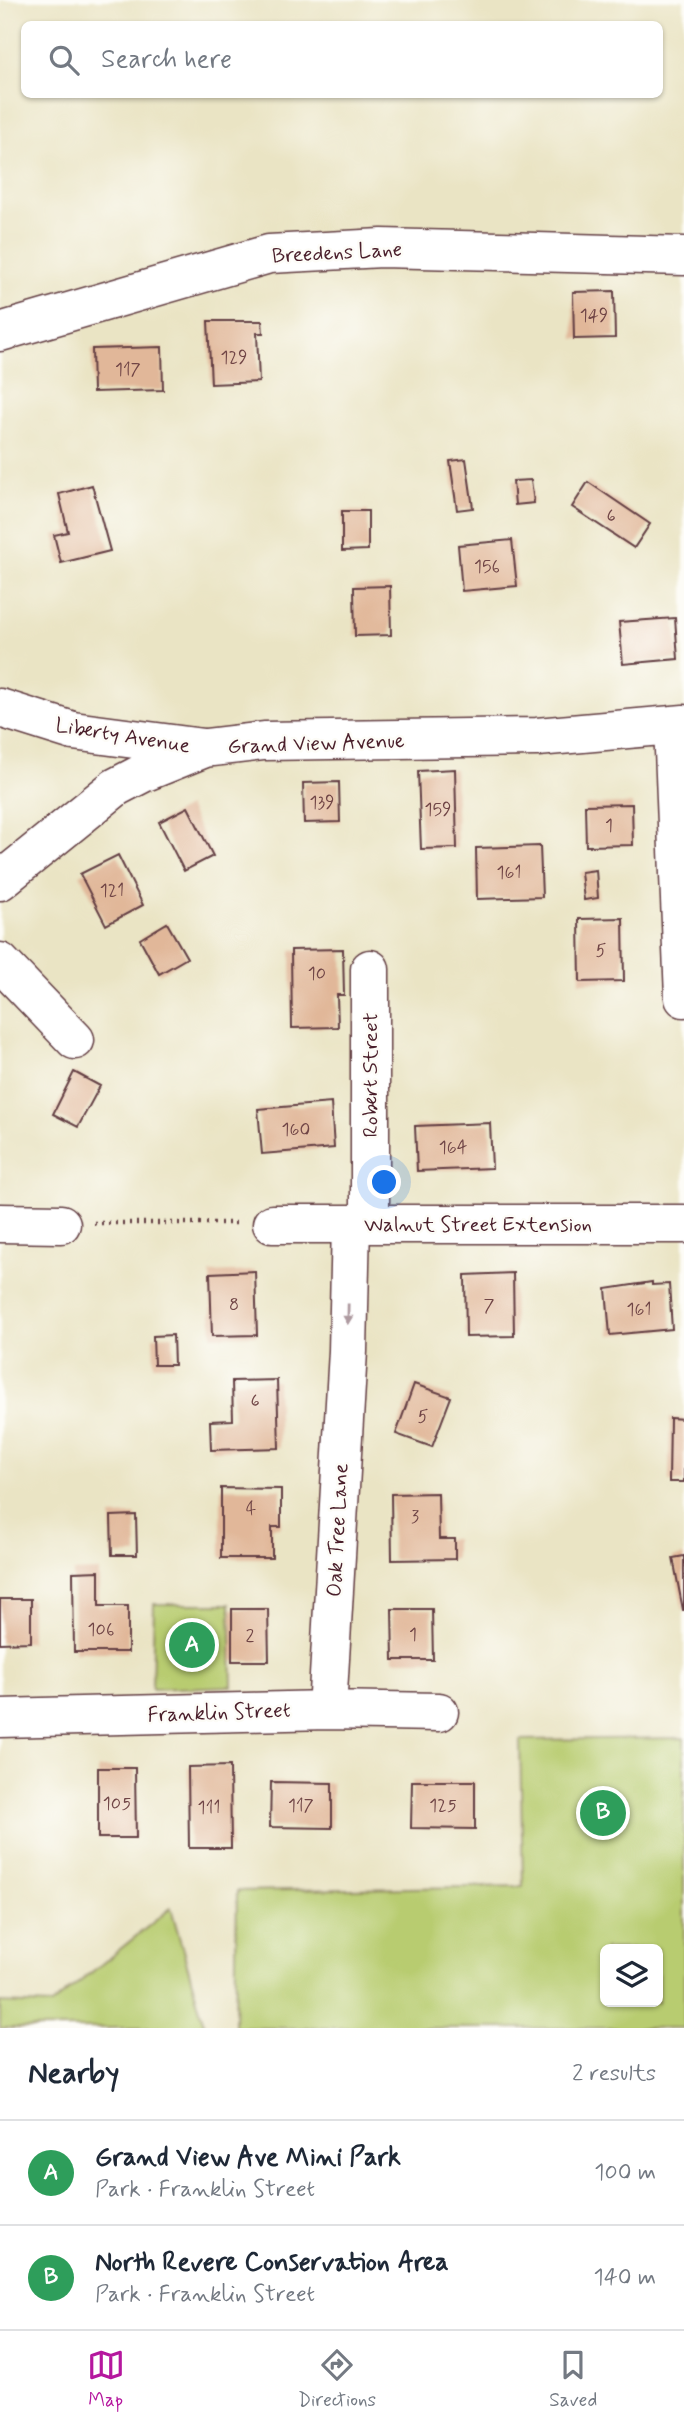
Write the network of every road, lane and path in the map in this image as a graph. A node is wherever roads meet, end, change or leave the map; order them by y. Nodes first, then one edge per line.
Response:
1 (684, 256) edge
2 (0, 331) edge
3 (0, 708) edge
4 (679, 724) edge
5 (205, 748) junction
6 (0, 881) edge
7 (0, 962) edge
8 (370, 968) dead end
9 (684, 998) edge
10 (75, 1040) dead end
11 (0, 1223) edge
12 (61, 1223) joint
13 (272, 1224) joint
14 (360, 1224) junction
15 (684, 1224) edge
16 (348, 1277) joint
17 (327, 1710) junction
18 (439, 1712) dead end
19 (0, 1718) edge

1 - 2 street, Breedens Lane
3 - 5 street, Liberty Avenue
4 - 5 street, Grand View Avenue
4 - 9 street
5 - 6 street, Grand View Avenue
7 - 10 street
8 - 14 street, Robert Street
11 - 12 street
12 - 13 path
13 - 14 street, Walnut Street Extension
14 - 15 street, Walnut Street Extension
14 - 16 street, Robert Street
16 -> 17 street, Oak Tree Lane
17 - 18 street, Franklin Street
17 - 19 street, Franklin Street

